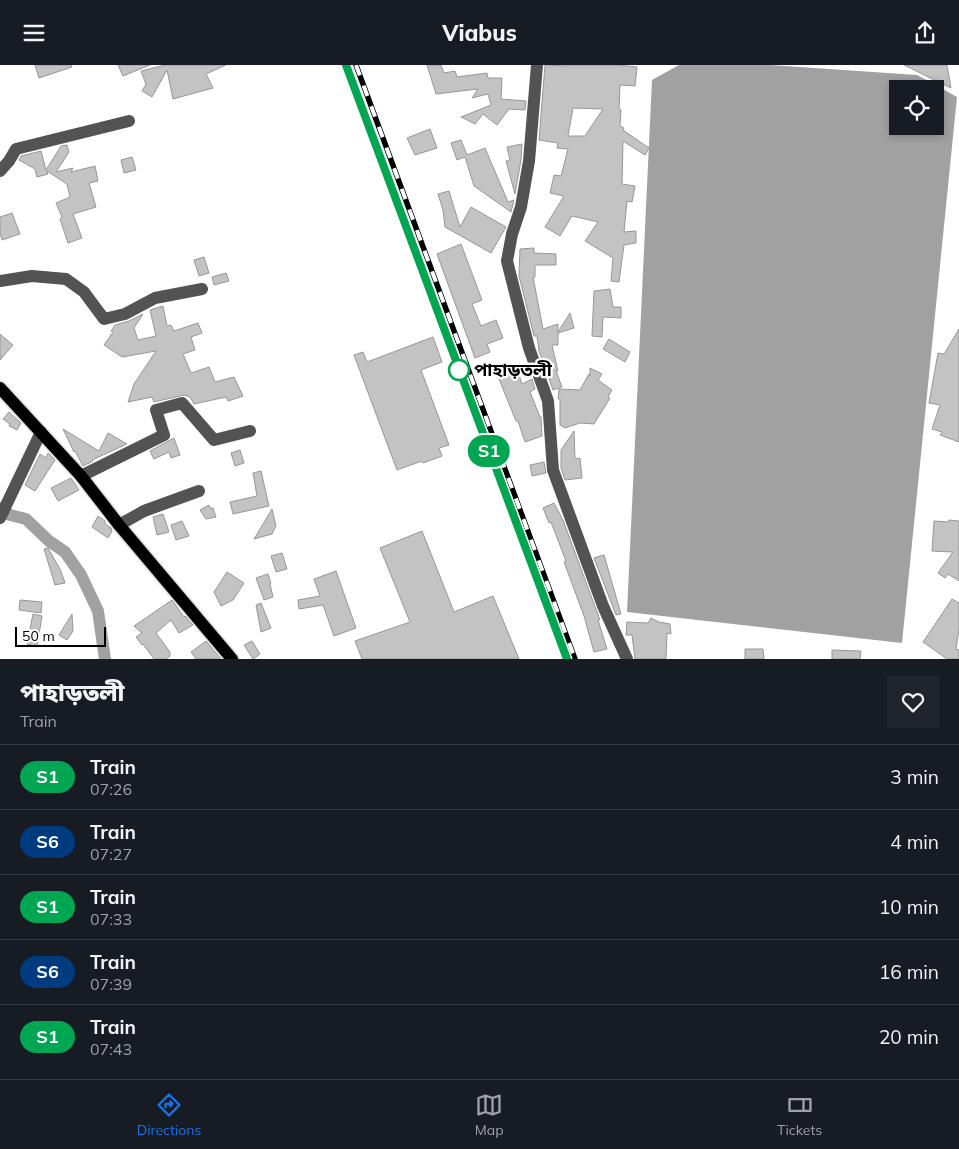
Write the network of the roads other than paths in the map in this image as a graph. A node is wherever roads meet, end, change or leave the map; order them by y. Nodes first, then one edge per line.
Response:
1 (537, 65) edge
2 (129, 121) dead end
3 (0, 171) edge
4 (0, 281) edge
5 (202, 289) dead end
6 (0, 388) edge
7 (250, 431) dead end
8 (41, 432) junction
9 (82, 476) junction
10 (199, 491) dead end
11 (0, 519) edge
12 (119, 525) junction
13 (232, 659) edge
14 (627, 659) edge

1 - 14 street
2 - 3 street
4 - 5 street
6 - 8 main road
7 - 9 street
8 - 9 main road
8 - 11 street
9 - 12 main road
10 - 12 street
12 - 13 main road

